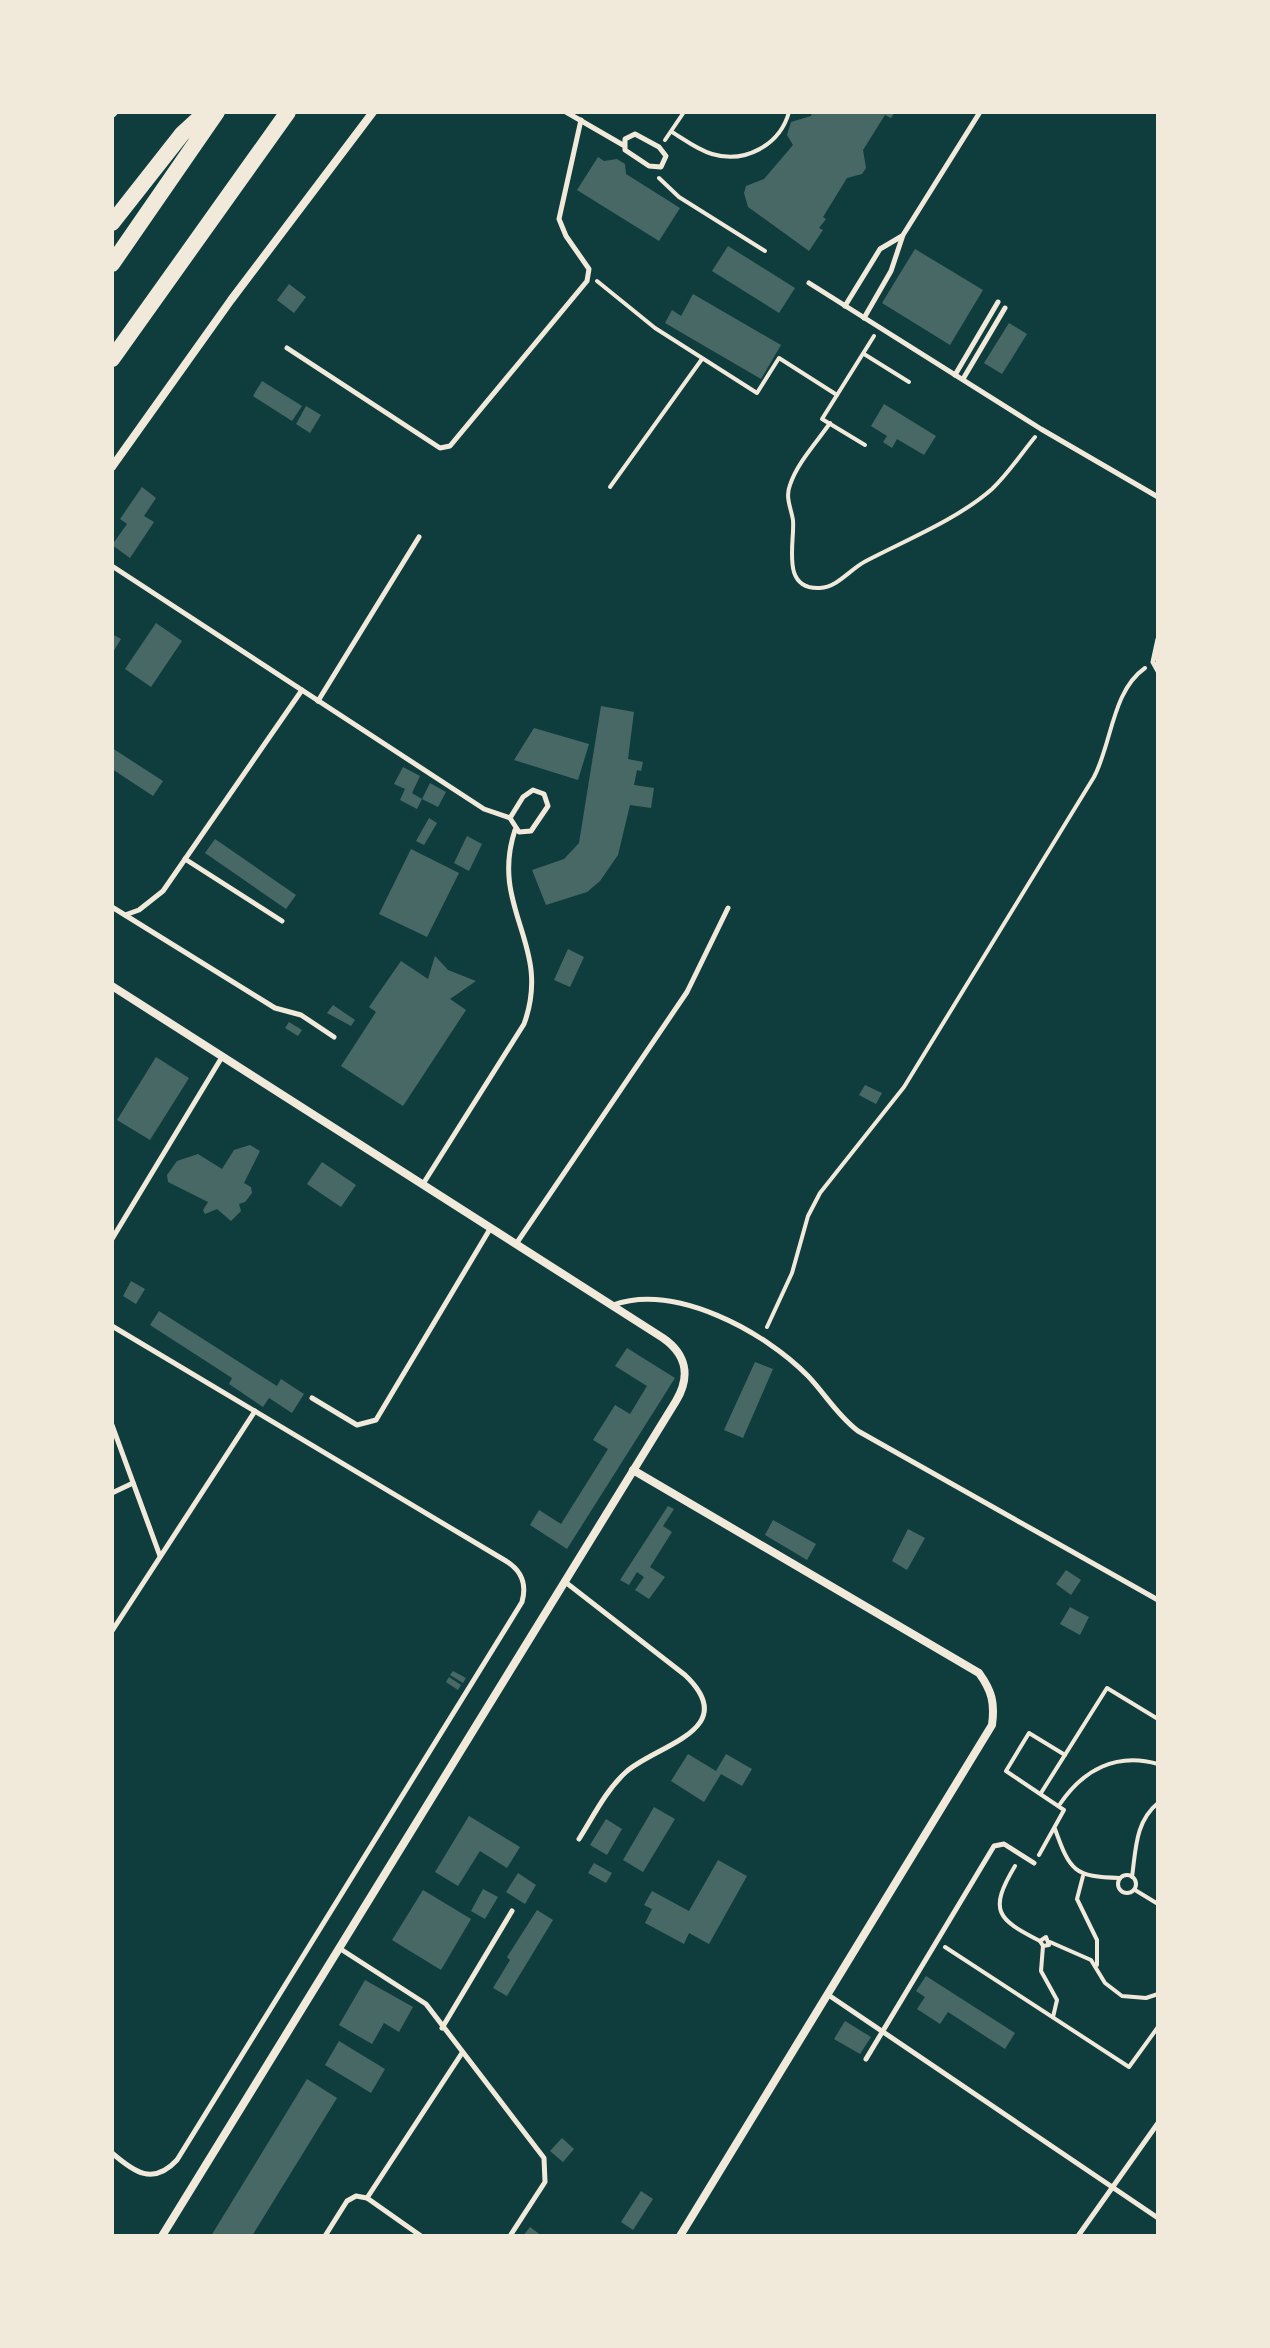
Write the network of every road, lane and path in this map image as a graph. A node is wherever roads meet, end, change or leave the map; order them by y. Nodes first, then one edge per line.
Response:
1 (206, 112) edge
2 (217, 112) edge
3 (288, 112) edge
4 (373, 112) edge
5 (566, 112) edge
6 (684, 112) edge
7 (789, 112) edge
8 (980, 112) edge
9 (581, 120) junction
10 (672, 132) junction
11 (623, 145) junction
12 (659, 147) junction
13 (654, 168) junction
14 (112, 223) edge
15 (903, 235) junction
16 (765, 251) dead end
17 (112, 264) edge
18 (589, 275) junction
19 (809, 283) dead end
20 (998, 302) dead end
21 (845, 306) junction
22 (1005, 308) dead end
23 (864, 318) junction
24 (880, 328) junction
25 (287, 348) dead end
26 (863, 354) junction
27 (703, 358) junction
28 (112, 359) edge
29 (955, 375) junction
30 (963, 380) junction
31 (909, 382) dead end
32 (837, 395) junction
33 (830, 423) junction
34 (1041, 429) junction
35 (865, 445) dead end
36 (112, 467) edge
37 (610, 487) dead end
38 (1158, 497) edge
39 (419, 537) dead end
40 (112, 566) edge
41 (1158, 639) edge
42 (1153, 662) junction
43 (1158, 671) edge
44 (302, 690) junction
45 (318, 701) junction
46 (510, 818) junction
47 (515, 830) junction
48 (185, 859) junction
49 (112, 907) edge
50 (728, 908) dead end
51 (125, 915) junction
52 (282, 921) dead end
53 (112, 986) edge
54 (334, 1037) dead end
55 (222, 1057) junction
56 (423, 1184) junction
57 (491, 1228) junction
58 (112, 1239) edge
59 (516, 1244) junction
60 (612, 1305) junction
61 (112, 1326) edge
62 (760, 1340) junction
63 (312, 1398) dead end
64 (255, 1411) junction
65 (112, 1425) edge
66 (117, 1438) junction
67 (112, 1447) edge
68 (633, 1470) junction
69 (133, 1483) junction
70 (112, 1493) edge
71 (160, 1557) junction
72 (564, 1581) junction
73 (1158, 1600) edge
74 (112, 1631) edge
75 (1158, 1719) edge
76 (1065, 1755) junction
77 (1158, 1764) edge
78 (1041, 1793) junction
79 (1158, 1803) edge
80 (1060, 1804) junction
81 (1055, 1828) junction
82 (579, 1839) dead end
83 (1021, 1855) junction
84 (1034, 1863) joint
85 (1083, 1876) junction
86 (1132, 1877) junction
87 (1120, 1878) junction
88 (1135, 1890) junction
89 (1158, 1904) edge
90 (512, 1911) dead end
91 (937, 1941) junction
92 (1042, 1944) junction
93 (338, 1947) junction
94 (1097, 1965) junction
95 (827, 1994) junction
96 (1158, 1994) edge
97 (1053, 2017) junction
98 (1158, 2027) edge
99 (442, 2028) junction
100 (883, 2031) junction
101 (462, 2053) junction
102 (866, 2059) dead end
103 (1158, 2123) edge
104 (112, 2153) edge
105 (1113, 2186) junction
106 (367, 2198) junction
107 (1158, 2218) edge
108 (162, 2236) edge
109 (325, 2236) edge
110 (421, 2236) edge
111 (510, 2236) edge
112 (680, 2236) edge
113 (1078, 2236) edge

1 - 14 highway
2 - 17 highway
3 - 28 highway
4 - 36 street
5 - 9 lane
6 - 10 path
7 - 10 path
8 - 15 lane
9 - 11 lane
9 - 18 lane
10 - 12 path
11 - 12 lane
11 - 13 lane
12 - 13 lane
13 - 16 path
15 - 21 lane
15 - 23 lane
18 - 25 lane
18 - 27 path
19 - 21 lane
20 - 29 lane
21 - 23 lane
22 - 30 lane
23 - 24 lane
24 - 26 path
24 - 29 lane
26 - 31 path
26 - 32 path
27 - 32 path
27 - 37 path
29 - 30 lane
30 - 34 lane
32 - 33 path
33 - 34 path
33 - 35 path
34 - 38 lane
39 - 45 lane
40 - 44 lane
41 - 42 lane
42 - 43 lane
42 - 62 path
44 - 45 lane
44 - 48 lane
45 - 46 lane
46 - 47 lane
46 - 47 lane
47 - 56 lane
48 - 51 lane
48 - 52 lane
49 - 51 lane
50 - 59 lane
51 - 54 lane
53 - 55 street
55 - 56 street
55 - 58 lane
56 - 57 street
57 - 59 street
57 - 63 lane
59 - 60 street
60 - 62 lane
60 - 68 street
61 - 64 lane
62 - 73 lane
64 - 71 lane
64 - 104 lane
65 - 66 lane
66 - 67 lane
66 - 69 lane
68 - 72 street
68 - 95 street
69 - 70 lane
69 - 71 lane
71 - 74 lane
72 - 82 lane
72 - 93 street
75 - 76 path
76 - 78 path
76 - 78 path
77 - 80 path
78 - 80 path
79 - 86 path
80 - 81 path
81 - 84 path
81 - 85 path
83 - 84 lane
83 - 91 lane
83 - 92 path
85 - 87 path
85 - 94 path
86 - 87 path
86 - 88 path
87 - 88 path
88 - 89 path
90 - 99 lane
91 - 97 path
91 - 100 lane
92 - 94 path
92 - 97 path
93 - 99 lane
93 - 108 street
94 - 96 path
95 - 100 lane
95 - 112 street
97 - 98 path
99 - 101 lane
100 - 102 lane
100 - 105 lane
101 - 106 lane
101 - 111 lane
103 - 105 lane
105 - 107 lane
105 - 113 lane
106 - 109 lane
106 - 110 lane

